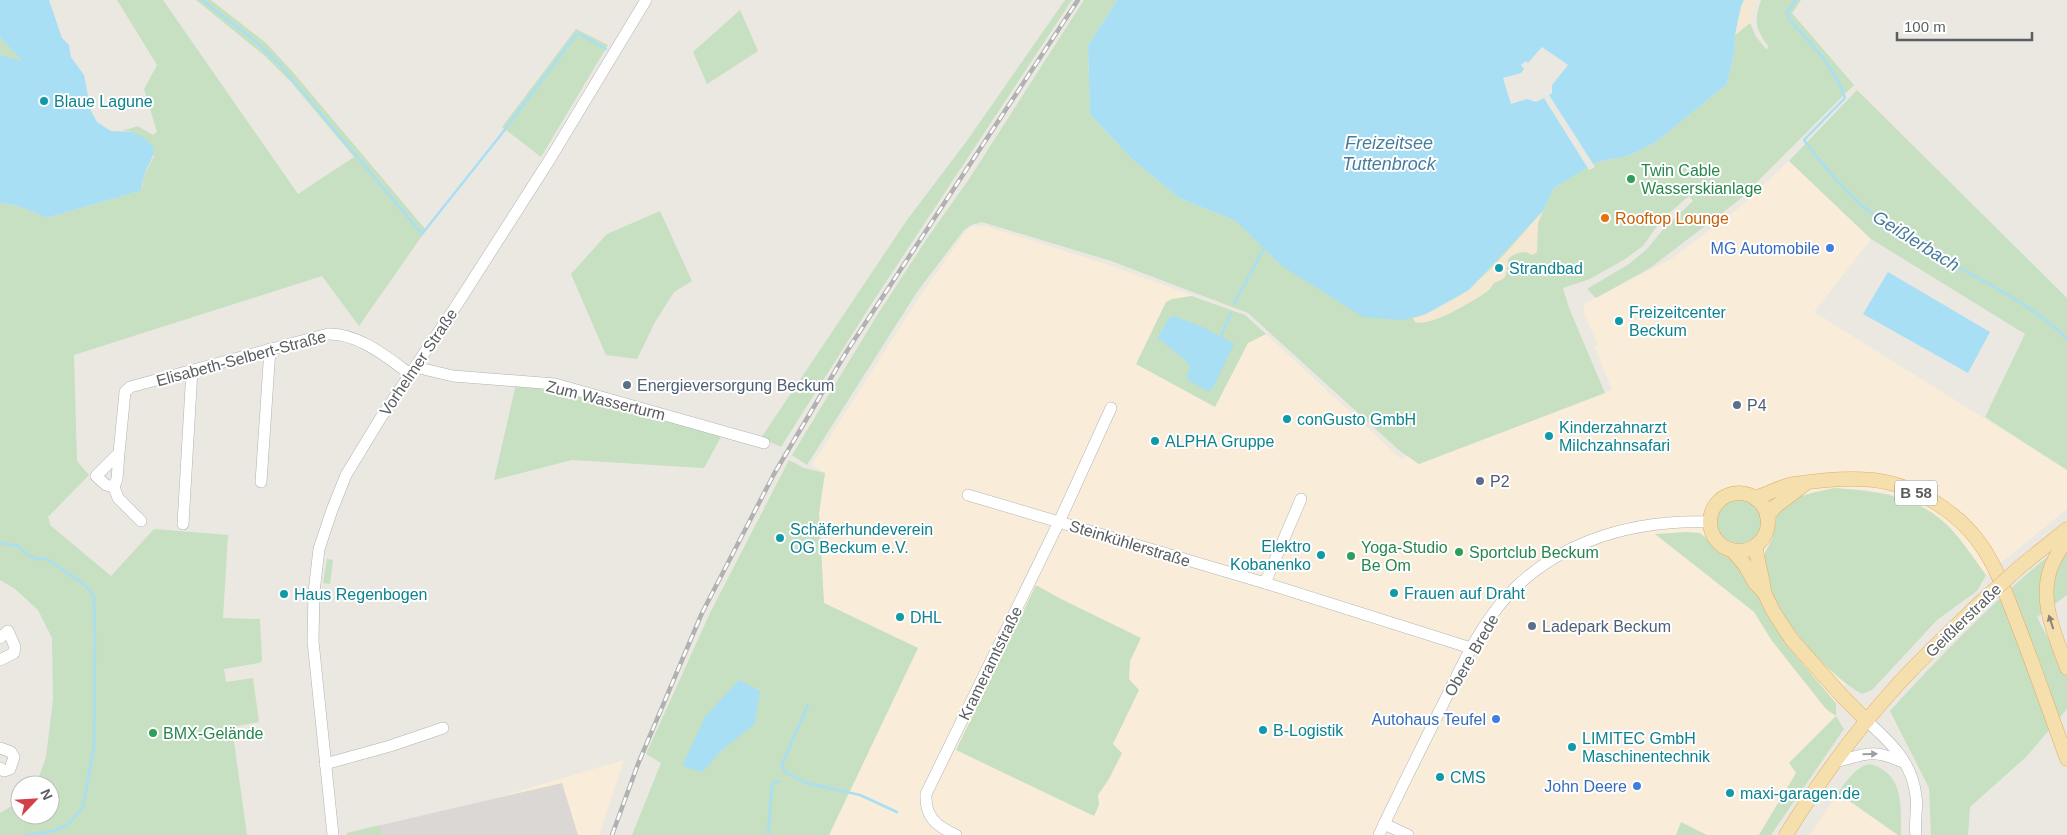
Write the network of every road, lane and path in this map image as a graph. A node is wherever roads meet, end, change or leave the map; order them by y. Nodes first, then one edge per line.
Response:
1 (646, 0) edge
2 (270, 349) junction
3 (192, 370) junction
4 (412, 371) junction
5 (1111, 408) dead end
6 (764, 443) dead end
7 (119, 453) junction
8 (261, 482) dead end
9 (1806, 483) junction
10 (114, 487) junction
11 (968, 495) dead end
12 (1755, 498) junction
13 (1301, 499) dead end
14 (1767, 516) junction
15 (141, 521) dead end
16 (1059, 522) junction
17 (1710, 522) junction
18 (183, 524) dead end
19 (2067, 529) edge
20 (2067, 536) edge
21 (1756, 545) junction
22 (1732, 550) junction
23 (1265, 583) junction
24 (1764, 592) junction
25 (0, 638) edge
26 (1471, 648) junction
27 (0, 660) edge
28 (2067, 668) edge
29 (1867, 720) junction
30 (443, 728) dead end
31 (0, 748) edge
32 (2067, 759) edge
33 (1835, 762) junction
34 (1905, 763) junction
35 (325, 764) junction
36 (0, 768) edge
37 (1384, 824) junction
38 (333, 835) edge
39 (956, 835) edge
40 (1379, 835) edge
41 (1408, 835) edge
42 (1786, 835) edge
43 (1916, 835) edge

1 - 4 street, Vorhelmer Straße
2 - 3 street, Elisabeth-Selbert-Straße
2 - 4 street, Elisabeth-Selbert-Straße
2 - 8 street
3 - 7 street, Elisabeth-Selbert-Straße
3 - 18 street
4 - 6 street, Zum Wasserturm
4 - 35 street, Vorhelmer Straße
5 - 16 street, Steinkühlerstraße
7 - 10 street, Elisabeth-Selbert-Straße
7 - 10 street
9 - 12 main road, B 58
9 - 14 main road, B 58
9 - 32 main road, B 58
10 - 15 street
11 - 16 street
12 - 14 main road
12 - 17 main road
13 - 23 street
14 - 21 main road
16 - 23 street, Steinkühlerstraße
16 - 39 street, Krameramtstraße
17 - 22 main road
17 - 26 street, Obere Brede
19 - 29 main road, Geißlerstraße, bridge
28 -> 20 main road
21 - 22 main road
21 - 24 main road
22 - 24 main road
23 - 26 street, Steinkühlerstraße
24 - 29 main road
25 - 27 street
26 - 37 street, Obere Brede
29 - 33 main road, Geißlerstraße
29 - 34 street
30 - 35 street
31 - 36 street
33 -> 34 street
33 - 42 main road, Geißlerstraße
34 - 43 street
35 - 38 street, Vorhelmer Straße
37 - 40 street, Obere Brede
37 - 41 street

